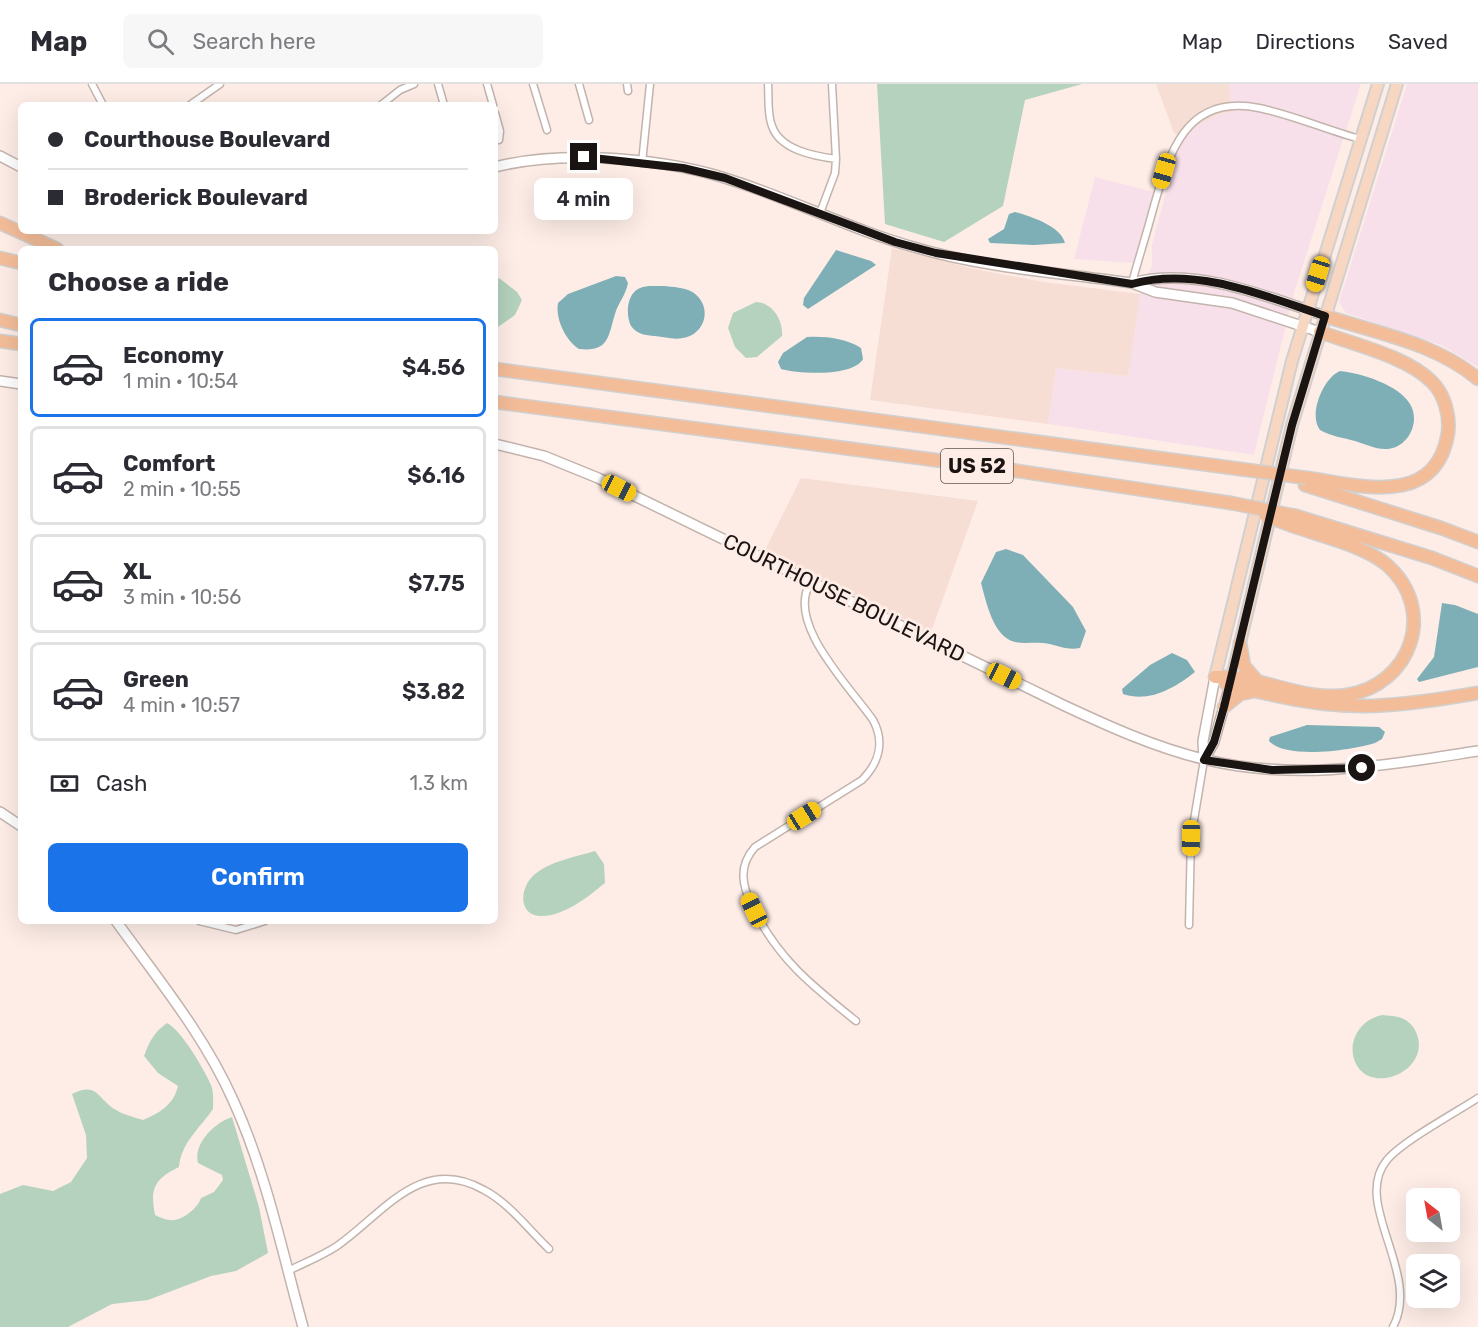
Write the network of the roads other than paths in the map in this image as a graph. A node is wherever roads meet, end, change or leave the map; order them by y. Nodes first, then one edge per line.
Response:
1 (92, 84) edge
2 (220, 84) edge
3 (414, 84) edge
4 (438, 84) edge
5 (487, 84) edge
6 (533, 84) edge
7 (579, 84) edge
8 (650, 84) edge
9 (768, 84) edge
10 (832, 84) edge
11 (1378, 84) edge
12 (1397, 84) edge
13 (101, 102) edge
14 (194, 102) edge
15 (385, 102) edge
16 (443, 102) edge
17 (492, 102) edge
18 (589, 120) dead end
19 (498, 124) edge
20 (547, 130) dead end
21 (1360, 139) junction
22 (499, 140) dead end
23 (0, 156) edge
24 (836, 159) junction
25 (642, 163) junction
26 (18, 165) edge
27 (498, 166) edge
28 (820, 213) junction
29 (0, 223) edge
30 (18, 231) edge
31 (24, 234) edge
32 (50, 246) edge
33 (0, 258) edge
34 (18, 262) edge
35 (1132, 284) junction
36 (1307, 310) junction
37 (1325, 316) junction
38 (0, 320) edge
39 (18, 324) edge
40 (1302, 326) junction
41 (1320, 332) junction
42 (0, 341) edge
43 (18, 344) edge
44 (498, 369) edge
45 (1478, 379) edge
46 (0, 381) edge
47 (18, 384) edge
48 (498, 402) edge
49 (498, 445) edge
50 (1306, 481) junction
51 (1295, 521) junction
52 (1478, 542) edge
53 (1478, 576) edge
54 (811, 582) junction
55 (1240, 643) junction
56 (1215, 677) junction
57 (1231, 681) junction
58 (1259, 688) junction
59 (1478, 693) edge
60 (1224, 707) junction
61 (1478, 751) edge
62 (1204, 760) junction
63 (0, 812) edge
64 (18, 824) edge
65 (118, 924) edge
66 (211, 924) edge
67 (255, 924) edge
68 (1189, 925) dead end
69 (856, 1021) dead end
70 (1478, 1098) edge
71 (549, 1249) dead end
72 (288, 1271) junction
73 (303, 1327) edge
74 (1393, 1327) edge

1 - 13 street
2 - 14 street
3 - 15 street
4 - 16 street
5 - 17 street
6 - 20 street
7 - 18 street
8 - 25 street
9 - 24 street
10 - 24 street
11 - 21 main road
12 - 37 main road
19 - 22 street
21 - 35 street
21 - 36 main road
23 - 26 street
24 - 28 street
25 - 27 street
25 - 28 street
28 - 35 street
29 - 30 highway
31 - 32 highway
33 - 34 highway
35 - 36 street
35 - 40 street
36 - 37 street
36 - 40 main road
37 - 41 main road
37 - 45 highway
38 - 39 highway
40 - 41 street
40 - 56 main road
41 - 50 highway
41 - 55 main road
42 - 43 highway
44 - 50 highway, US 52, bridge
46 - 47 street
48 - 51 highway, US 52, bridge
49 - 54 street, COURTHOUSE BOULEVARD
50 - 52 highway, US 52
51 - 53 highway, US 52
51 - 58 highway
54 - 62 street, COURTHOUSE BOULEVARD
54 - 69 street
55 - 57 main road
55 - 58 highway
56 - 57 highway
56 - 62 street
57 - 58 highway
57 - 60 street
58 - 59 highway
58 - 60 highway
60 - 62 street
61 - 62 street, COURTHOUSE BOULEVARD
62 - 68 street
63 - 64 street
65 - 72 street
66 - 67 street
70 - 74 street
71 - 72 street
72 - 73 street

